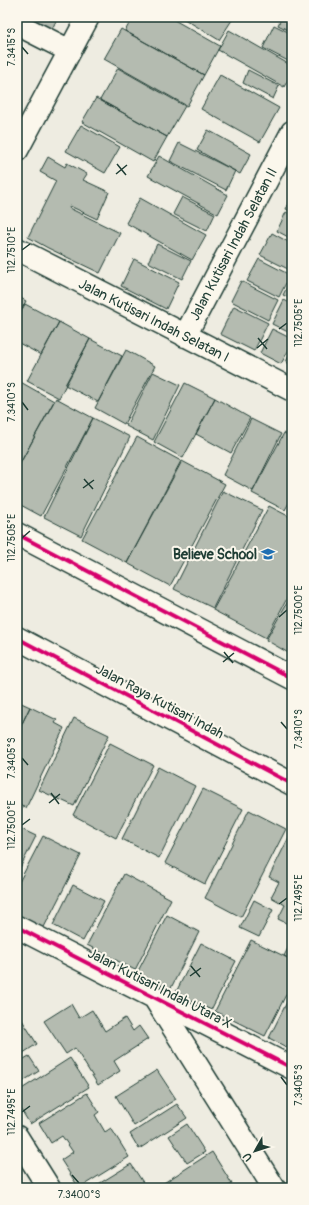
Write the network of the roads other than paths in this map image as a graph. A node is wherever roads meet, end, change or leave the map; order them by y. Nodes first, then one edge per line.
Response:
1 (88, 17) edge
2 (17, 24) edge
3 (70, 51) junction
4 (292, 132) edge
5 (17, 150) edge
6 (17, 250) edge
7 (185, 336) junction
8 (292, 390) edge
9 (17, 534) edge
10 (17, 638) edge
11 (292, 678) edge
12 (292, 784) edge
13 (17, 927) edge
14 (153, 996) junction
15 (292, 1068) edge
16 (17, 1137) edge
17 (49, 1188) edge
18 (274, 1188) edge

1 - 3 street
2 - 3 street
3 - 5 street
4 - 7 street, Jalan Kutisari Indah Selatan II
6 - 7 street, Jalan Kutisari Indah Selatan I
7 - 8 street, Jalan Kutisari Indah Selatan I
9 - 11 street
10 - 12 street, Jalan Raya Kutisari Indah
13 - 14 street, Jalan Kutisari Indah Utara X
14 - 15 street, Jalan Kutisari Indah Utara X
14 - 18 street
16 - 17 street

